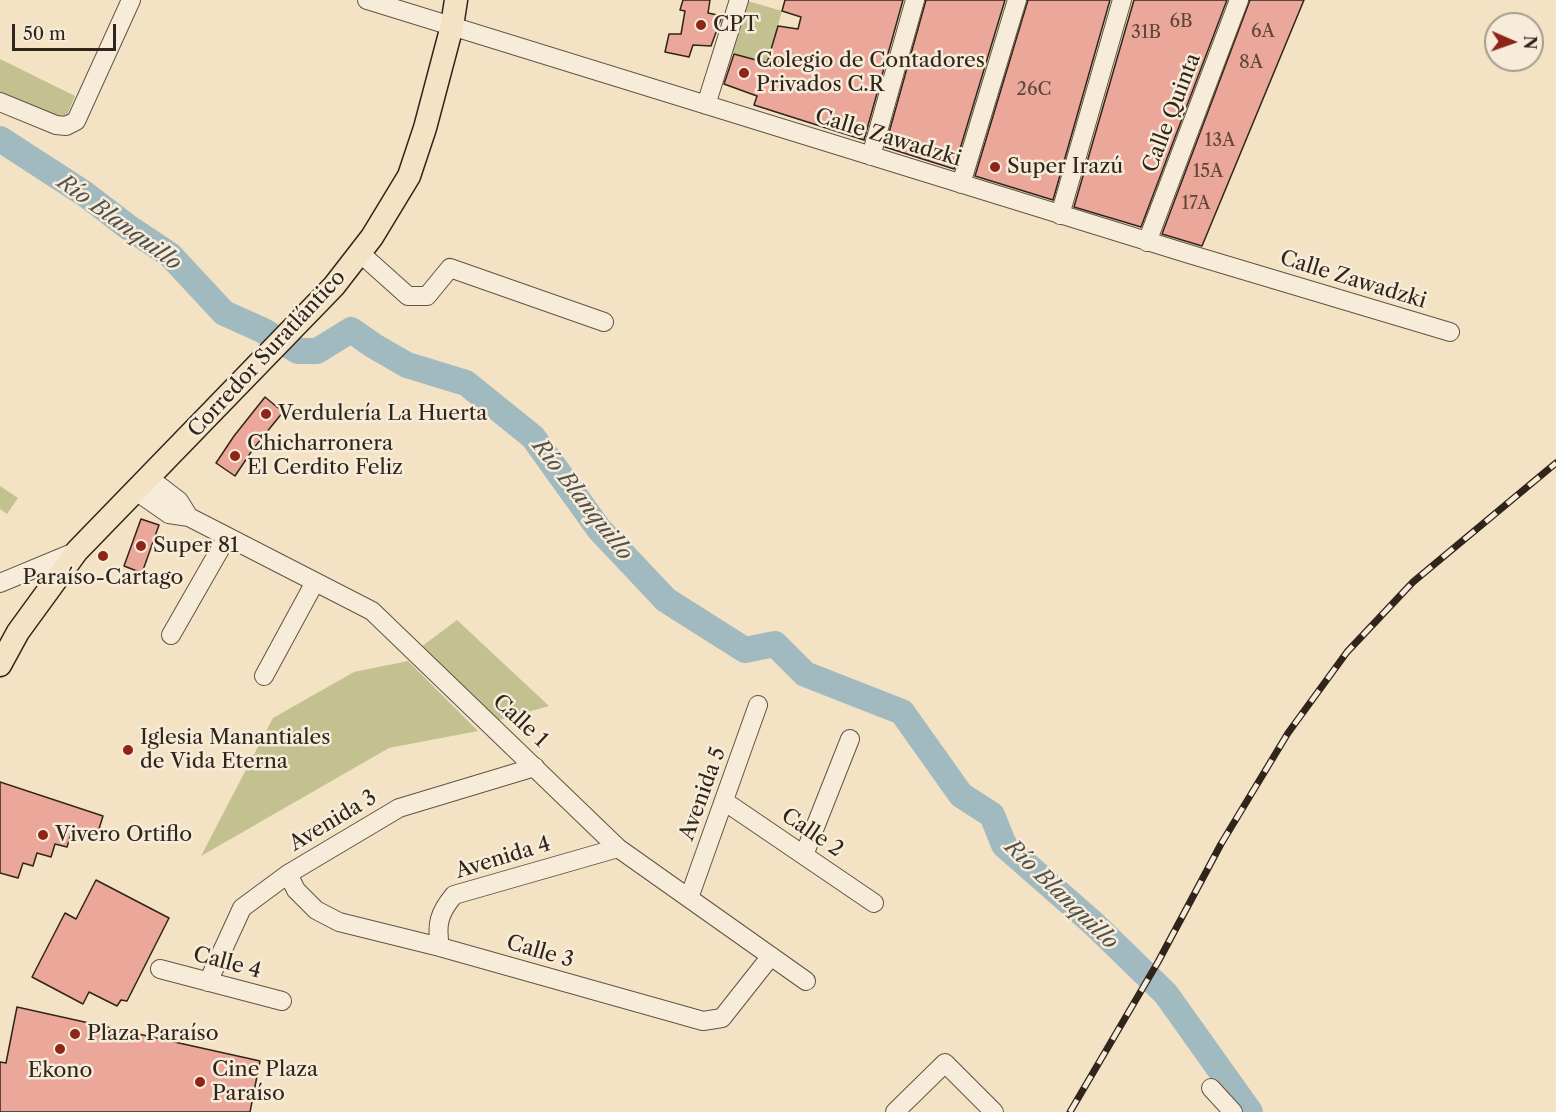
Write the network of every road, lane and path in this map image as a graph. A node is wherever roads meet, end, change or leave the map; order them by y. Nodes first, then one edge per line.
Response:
1 (131, 0) edge
2 (367, 0) edge
3 (456, 0) edge
4 (739, 0) edge
5 (915, 0) edge
6 (1017, 0) edge
7 (1122, 0) edge
8 (1239, 0) edge
9 (452, 26) junction
10 (0, 102) edge
11 (706, 105) junction
12 (871, 156) junction
13 (961, 184) junction
14 (1060, 215) junction
15 (1147, 242) junction
16 (360, 252) junction
17 (591, 324) dead end
18 (1450, 332) dead end
19 (143, 484) junction
20 (227, 537) junction
21 (77, 551) junction
22 (315, 582) junction
23 (0, 583) edge
24 (171, 635) dead end
25 (0, 665) edge
26 (264, 676) dead end
27 (758, 705) dead end
28 (850, 739) dead end
29 (535, 767) junction
30 (724, 801) junction
31 (618, 848) junction
32 (804, 855) junction
33 (288, 874) junction
34 (689, 898) junction
35 (874, 903) dead end
36 (440, 947) junction
37 (771, 957) junction
38 (160, 969) dead end
39 (806, 981) dead end
40 (208, 982) junction
41 (282, 1001) dead end
42 (1211, 1088) dead end
43 (895, 1112) edge
44 (994, 1112) edge
45 (1233, 1112) edge

1 - 10 street
2 - 9 street, Calle Zawadzki
3 - 9 main road, Corredor Suratlántico
4 - 11 street
5 - 12 street
6 - 13 street
7 - 14 street
8 - 15 street, Calle Quinta
9 - 11 street, Calle Zawadzki
9 - 16 main road, Corredor Suratlántico
11 - 12 street, Calle Zawadzki
12 - 13 street, Calle Zawadzki
13 - 14 street, Calle Zawadzki
14 - 15 street, Calle Zawadzki
15 - 18 street, Calle Zawadzki
16 - 17 street
16 - 19 main road, Corredor Suratlántico
19 - 20 street, Calle 1
19 - 21 main road, Corredor Suratlántico
20 - 22 street, Calle 1
20 - 24 street
21 - 23 street
21 - 25 main road, Corredor Suratlántico
22 - 26 street
22 - 29 street, Calle 1
27 - 30 street, Avenida 5
28 - 32 street
29 - 31 street, Calle 1
29 - 33 street, Avenida 3
30 - 32 street, Calle 2
30 - 34 street, Avenida 5
31 - 34 street, Calle 1
31 - 36 street, Avenida 4
32 - 35 street, Calle 2
33 - 36 street, Calle 3
33 - 40 street, Avenida 3
34 - 37 street, Calle 1
36 - 37 street, Calle 3
37 - 39 street, Calle 1
38 - 40 street, Calle 4
40 - 41 street, Calle 4
42 - 45 street
43 - 44 street

